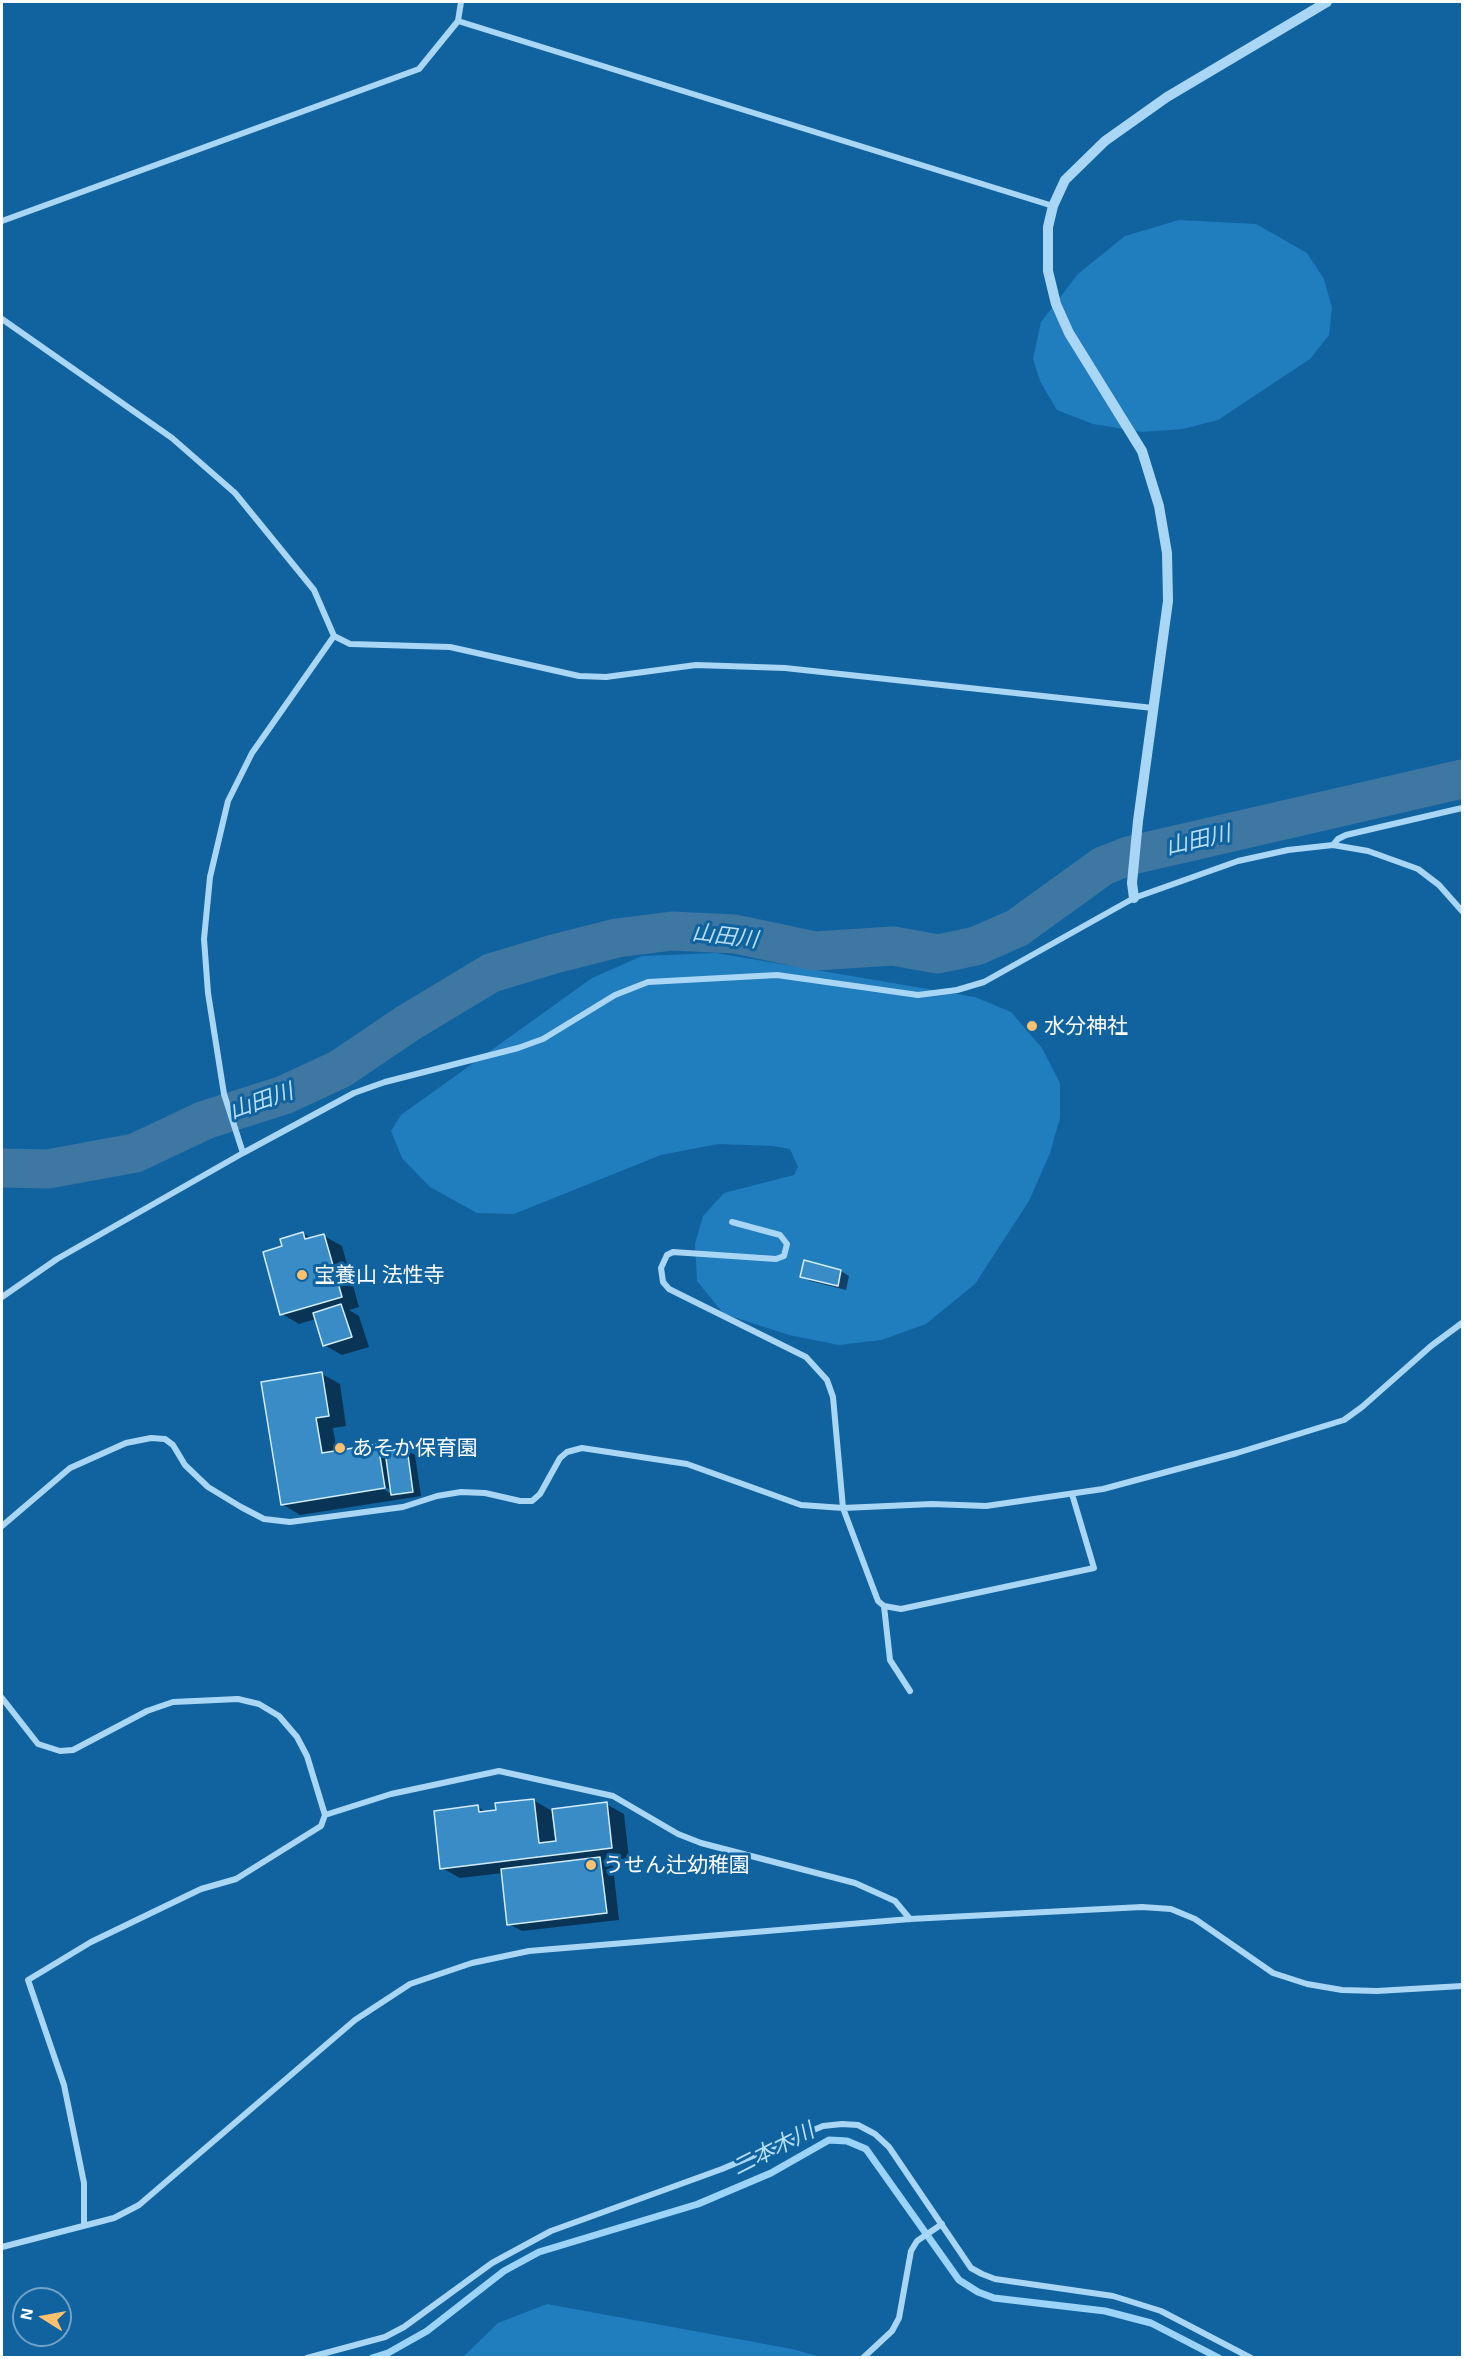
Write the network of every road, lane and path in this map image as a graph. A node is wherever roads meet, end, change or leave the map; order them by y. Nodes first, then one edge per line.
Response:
1 (461, 2) edge
2 (1327, 2) edge
3 (458, 21) junction
4 (1053, 206) junction
5 (2, 221) edge
6 (2, 319) edge
7 (334, 636) junction
8 (1153, 708) junction
9 (1462, 808) edge
10 (1333, 845) junction
11 (1134, 898) junction
12 (1462, 911) edge
13 (243, 1153) junction
14 (732, 1222) dead end
15 (2, 1297) edge
16 (1462, 1323) edge
17 (1072, 1494) junction
18 (843, 1508) junction
19 (2, 1526) edge
20 (884, 1606) junction
21 (910, 1691) dead end
22 (2, 1698) edge
23 (325, 1815) junction
24 (910, 1919) junction
25 (1462, 1986) edge
26 (942, 2224) junction
27 (84, 2225) junction
28 (2, 2247) edge
29 (307, 2358) edge
30 (862, 2358) edge
31 (1251, 2358) edge

1 - 3 street
2 - 4 street
3 - 4 street
3 - 5 street
4 - 8 street
6 - 7 street
7 - 8 street
7 - 13 street
8 - 11 street
9 - 10 street
10 - 11 street
10 - 12 street
11 - 13 street
13 - 15 street
14 - 18 street
16 - 17 street
17 - 18 street
17 - 20 street
18 - 19 street
18 - 20 street
20 - 21 street
22 - 23 street
23 - 24 street
23 - 27 street
24 - 25 street
24 - 27 street
26 - 29 street
26 - 30 street
26 - 31 street
27 - 28 street

